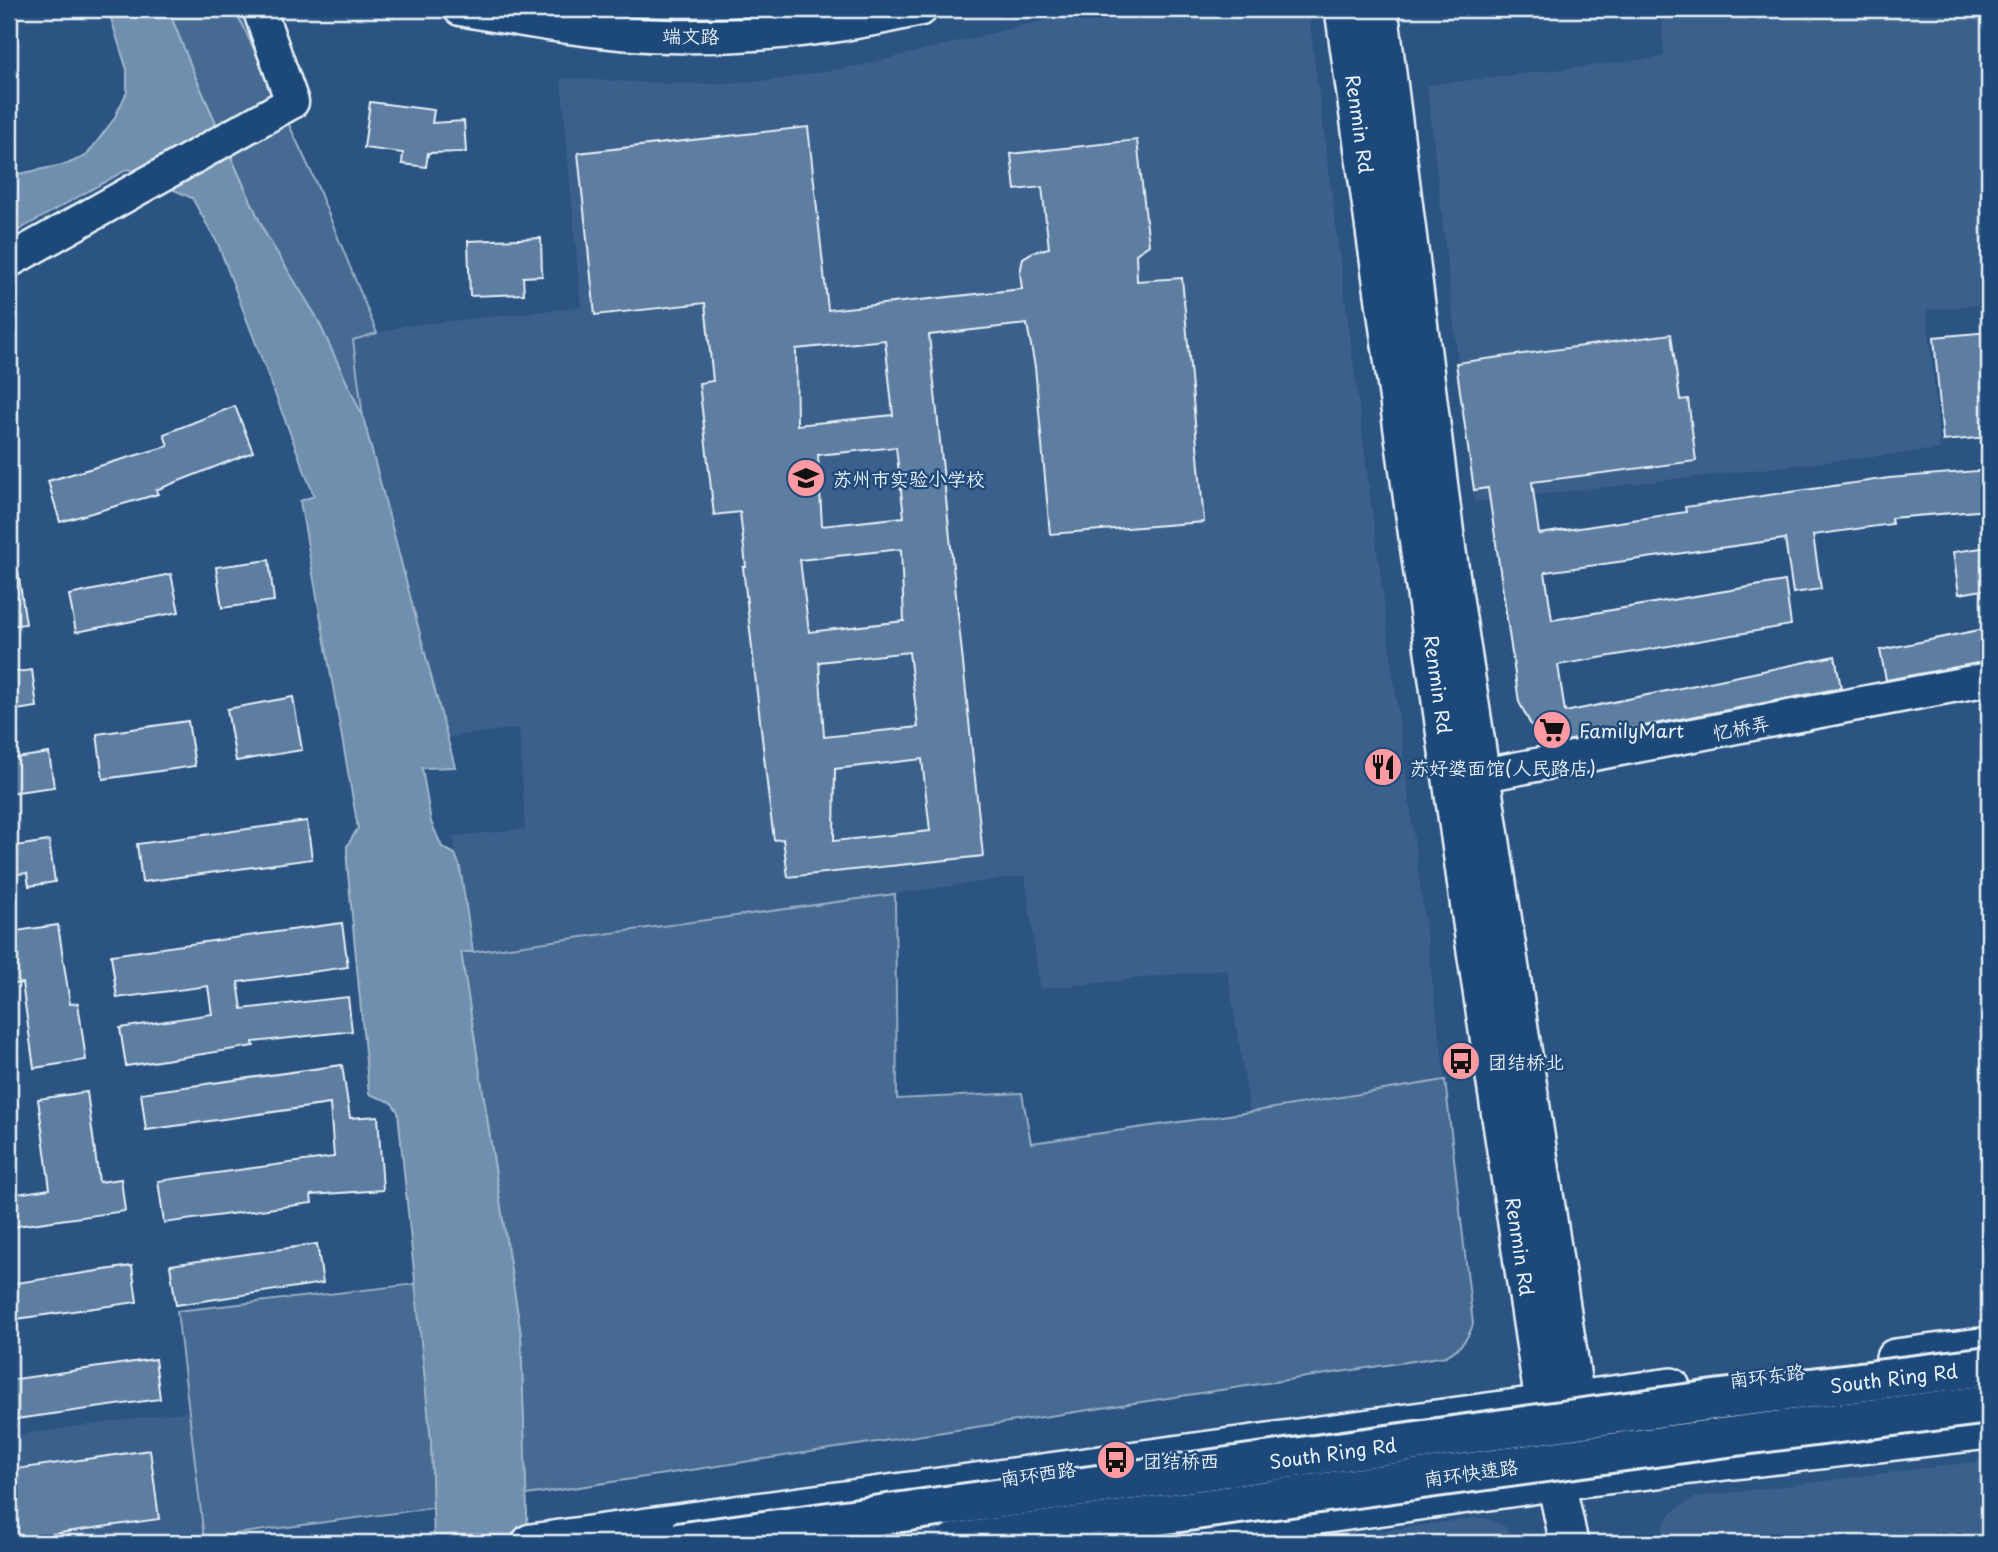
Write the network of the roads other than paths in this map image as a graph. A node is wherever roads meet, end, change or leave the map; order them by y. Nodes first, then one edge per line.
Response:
1 (259, 9) edge
2 (460, 9) edge
3 (921, 9) edge
4 (1344, 9) edge
5 (1379, 9) edge
6 (9, 261) edge
7 (1989, 679) edge
8 (1466, 779) junction
9 (1989, 1346) edge
10 (1989, 1366) edge
11 (1560, 1401) junction
12 (1989, 1404) edge
13 (1989, 1430) edge
14 (1569, 1480) junction
15 (540, 1542) edge
16 (677, 1543) edge
17 (954, 1543) edge
18 (1121, 1543) edge
19 (1569, 1543) edge
20 (1594, 1543) edge

1 - 6 street
2 - 3 street, 端文路
4 - 8 main road, Renmin Rd
5 - 8 main road, Renmin Rd
7 - 8 street, 忆桥弄
8 - 11 main road, Renmin Rd
9 - 11 main road, 南环东路
10 - 16 highway, South Ring Rd, bridge
11 - 14 main road, Renmin Rd
11 - 15 main road, 南环西路
12 - 17 highway, 南环快速路, bridge
13 - 14 main road
14 - 18 main road
14 - 19 main road
14 - 20 main road

